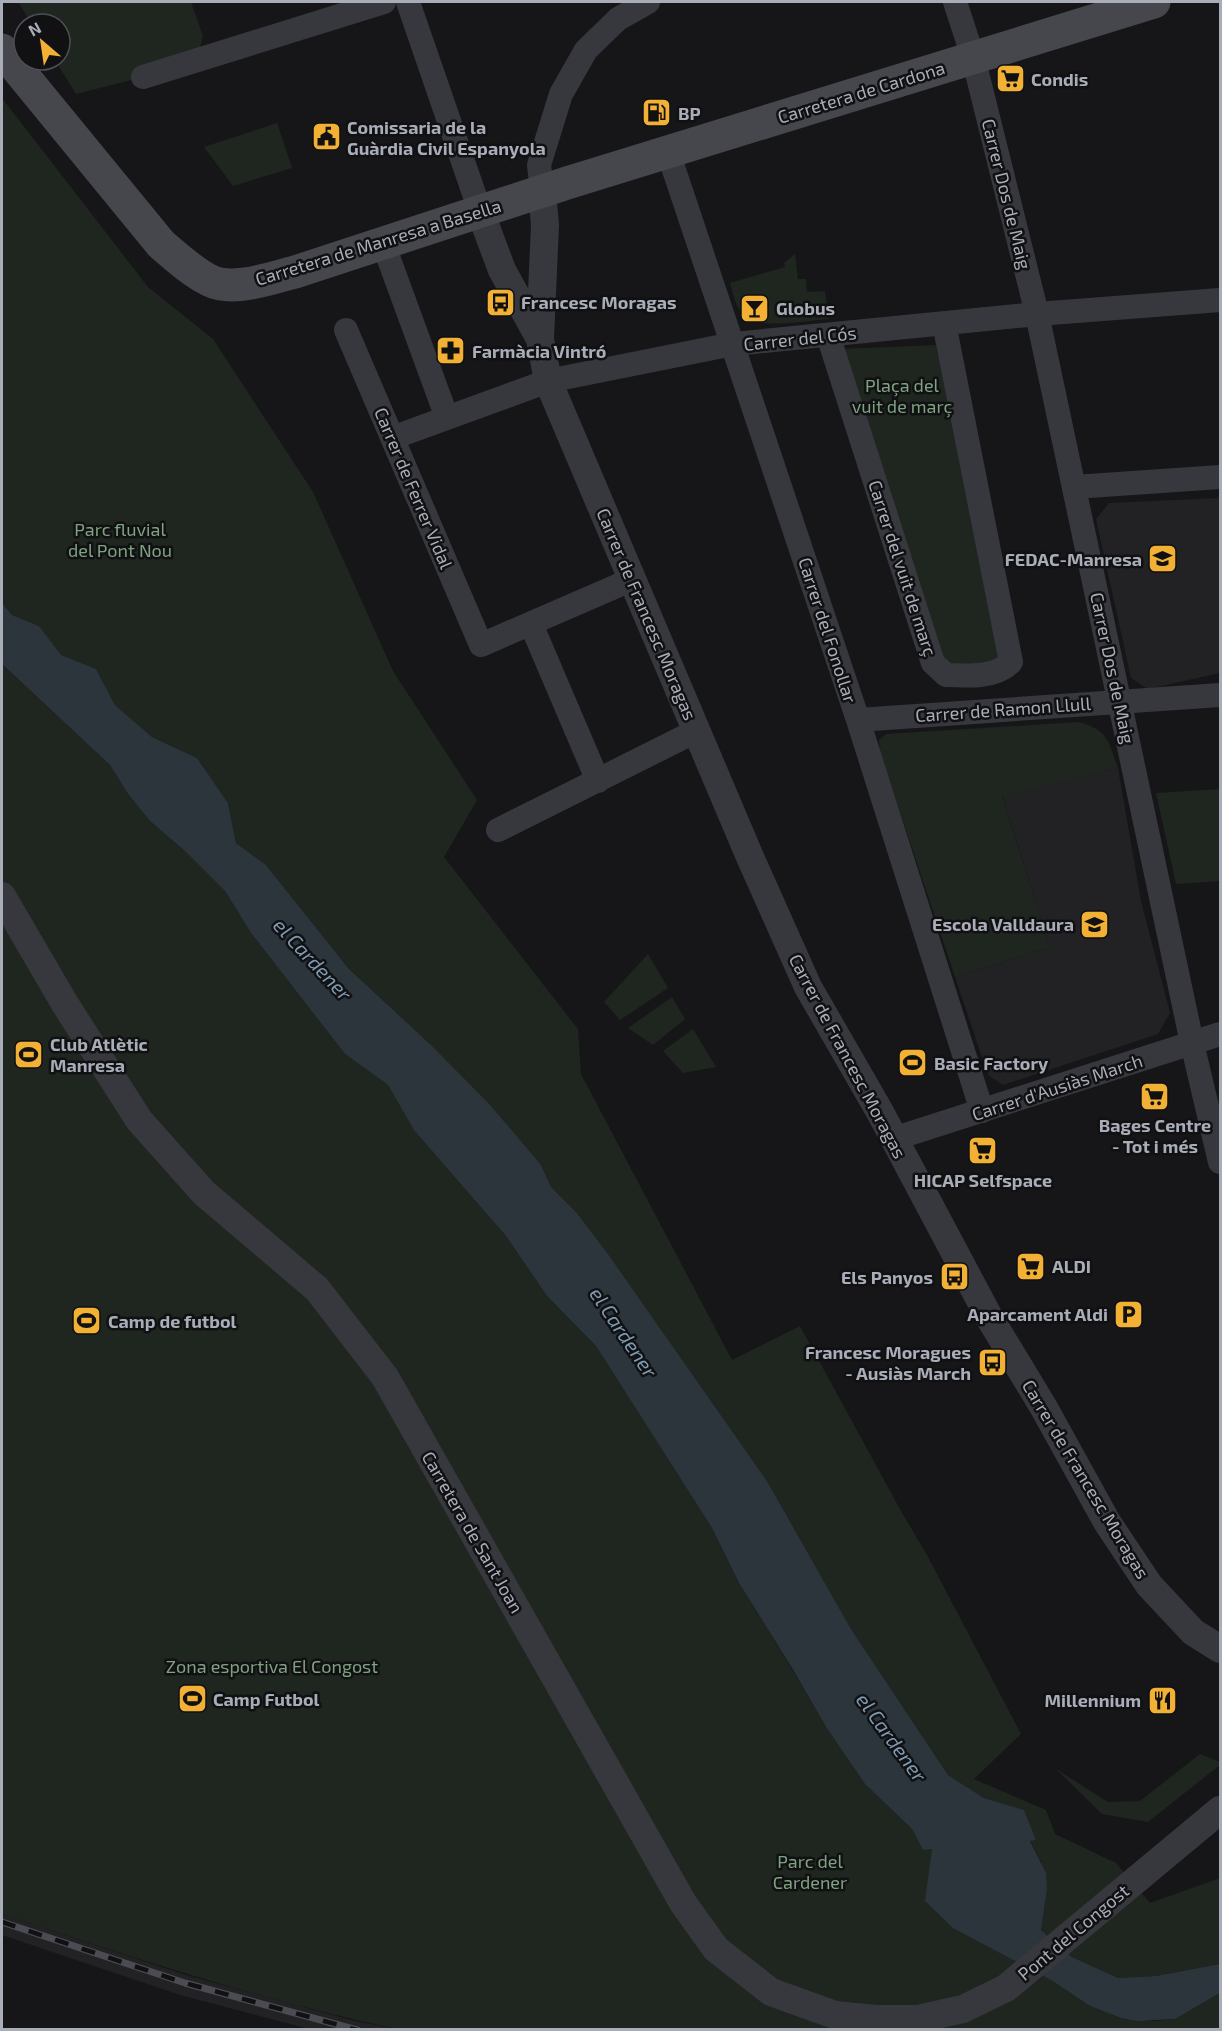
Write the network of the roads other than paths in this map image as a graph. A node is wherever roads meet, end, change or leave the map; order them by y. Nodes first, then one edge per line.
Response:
1 (384, 2) edge
2 (408, 2) edge
3 (648, 2) edge
4 (955, 2) edge
5 (1154, 2) edge
6 (2, 50) edge
7 (973, 57) junction
8 (143, 77) dead end
9 (668, 152) junction
10 (554, 187) junction
11 (480, 211) junction
12 (383, 243) junction
13 (1221, 300) edge
14 (1037, 314) junction
15 (944, 323) junction
16 (346, 330) dead end
17 (828, 335) junction
18 (540, 339) junction
19 (733, 345) junction
20 (548, 381) junction
21 (447, 418) junction
22 (392, 438) junction
23 (1221, 477) edge
24 (1074, 487) junction
25 (633, 579) junction
26 (531, 624) junction
27 (1221, 695) edge
28 (1120, 701) junction
29 (858, 720) junction
30 (696, 731) junction
31 (598, 781) junction
32 (498, 830) dead end
33 (2, 896) edge
34 (1221, 1034) edge
35 (1192, 1043) junction
36 (982, 1111) junction
37 (893, 1139) junction
38 (1221, 1162) edge
39 (1193, 1632) junction
40 (1221, 1643) edge
41 (1221, 1649) edge
42 (1221, 1810) edge
43 (1006, 1988) joint

1 - 8 street
2 - 11 street
3 - 10 street
4 - 7 street, Carrer Dos de Maig
5 - 7 main road, Carretera de Cardona
6 - 12 main road, Carretera de Manresa a Basella
7 - 9 main road, Carretera de Cardona
7 - 14 street, Carrer Dos de Maig
9 - 10 main road, Carretera de Cardona
9 - 19 street, Carrer del Fonollar
10 - 11 main road, Carretera de Manresa a Basella
10 - 18 street, Carrer de Francesc Moragas
11 - 12 main road, Carretera de Manresa a Basella
11 - 18 street, Carrer de Francesc Moragas
12 - 21 street
13 - 14 street, Carrer del Cós
14 - 15 street, Carrer del Cós
14 - 24 street, Carrer Dos de Maig
15 - 17 street, Carrer del Cós
15 - 17 street, Carrer del vuit de març
16 - 22 street, Carrer de Ferrer Vidal
17 - 19 street, Carrer del Cós
18 - 20 street, Carrer de Francesc Moragas
19 - 20 street, Carrer del Cós
19 - 29 street, Carrer del Fonollar
20 - 21 street, Carrer del Cós
20 - 25 street, Carrer de Francesc Moragas
21 - 22 street, Carrer del Cós
22 - 26 street, Carrer de Ferrer Vidal
23 - 24 street
24 - 28 street, Carrer Dos de Maig
25 - 26 street
25 - 30 street, Carrer de Francesc Moragas
26 - 31 street
27 - 28 street, Carrer de Ramon Llull
28 - 29 street, Carrer de Ramon Llull
28 - 35 street, Carrer Dos de Maig
29 - 36 street, Carrer del Fonollar
30 - 31 street
30 - 37 street, Carrer de Francesc Moragas
31 - 32 street
33 - 43 street, Carretera de Sant Joan
34 - 35 street, Carrer d'Ausiàs March
35 - 36 street, Carrer d'Ausiàs March
35 - 38 street, Carrer Dos de Maig
36 - 37 street, Carrer d'Ausiàs March
37 - 39 street, Carrer de Francesc Moragas
39 - 40 street, Carrer de Francesc Moragas
39 - 41 street, Carrer de Francesc Moragas
42 - 43 street, Pont del Congost

